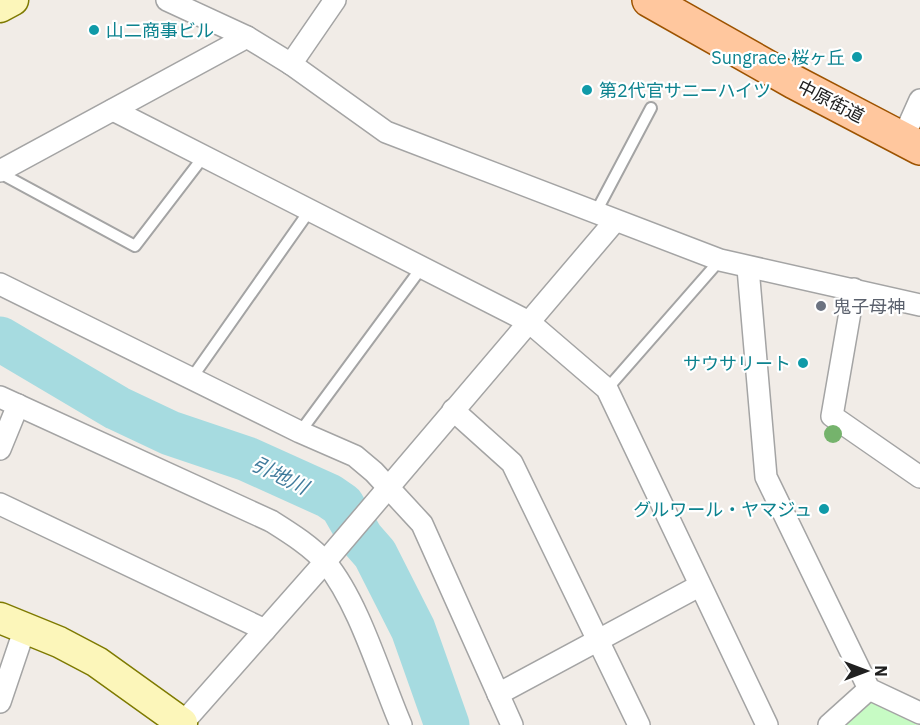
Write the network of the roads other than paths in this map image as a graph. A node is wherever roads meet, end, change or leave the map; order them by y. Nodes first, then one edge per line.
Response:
1 (13, 0) edge
2 (167, 0) edge
3 (335, 0) edge
4 (649, 0) edge
5 (0, 7) edge
6 (247, 37) junction
7 (291, 64) junction
8 (920, 100) edge
9 (651, 108) dead end
10 (113, 110) junction
11 (911, 143) edge
12 (204, 156) junction
13 (0, 172) edge
14 (310, 210) junction
15 (606, 217) junction
16 (720, 260) junction
17 (422, 267) junction
18 (747, 268) junction
19 (0, 284) edge
20 (854, 290) junction
21 (920, 305) edge
22 (529, 322) junction
23 (191, 379) junction
24 (607, 389) junction
25 (9, 401) edge
26 (453, 410) junction
27 (300, 432) junction
28 (0, 448) edge
29 (920, 477) edge
30 (382, 492) junction
31 (0, 504) edge
32 (324, 562) junction
33 (699, 586) junction
34 (13, 623) edge
35 (265, 630) junction
36 (600, 640) junction
37 (869, 689) junction
38 (498, 694) junction
39 (0, 702) edge
40 (920, 713) edge
41 (182, 724) edge
42 (401, 725) edge
43 (512, 725) edge
44 (639, 725) edge
45 (767, 725) edge
46 (829, 725) edge

1 - 5 street
2 - 6 street
3 - 7 street
4 - 11 main road, 中原街道
6 - 7 street
6 - 10 street
7 - 15 street
8 - 11 street
9 - 15 lane
10 - 12 street
10 - 13 street
12 - 13 lane
12 - 14 street
14 - 17 street
14 - 23 lane
15 - 16 street
15 - 22 street
16 - 18 street
16 - 24 lane
17 - 22 street
17 - 27 lane
18 - 20 street
18 - 37 street
19 - 23 street
20 - 21 street
20 - 29 street
22 - 24 street
22 - 26 street
23 - 27 street
24 - 33 street
25 - 28 street
25 - 32 street
26 - 30 street
26 - 36 street
27 - 30 street
30 - 32 street
30 - 38 street
31 - 35 street
32 - 35 street
32 - 42 street
33 - 36 street
33 - 45 street
34 - 39 street
34 - 41 street
35 - 41 street
36 - 38 street
36 - 44 street
37 - 40 street
37 - 46 street
38 - 43 street

